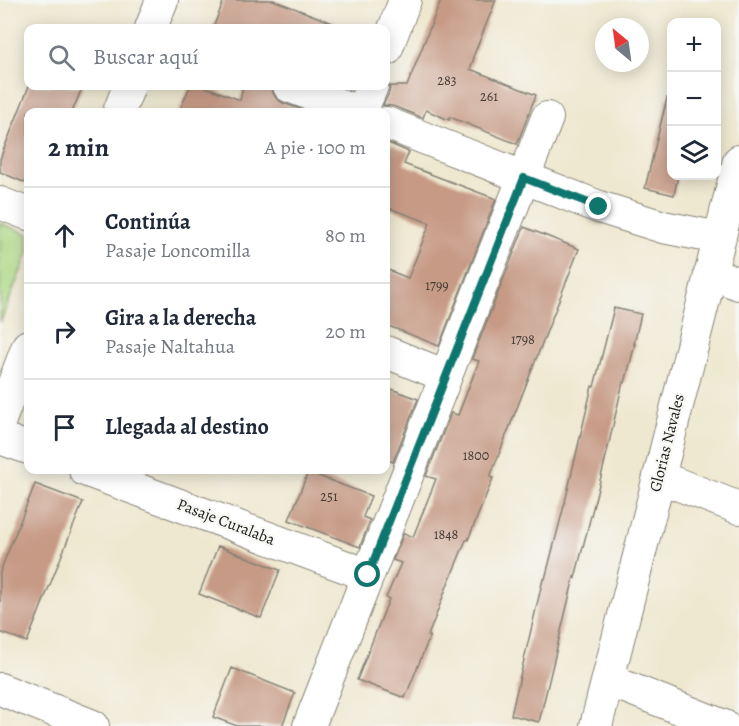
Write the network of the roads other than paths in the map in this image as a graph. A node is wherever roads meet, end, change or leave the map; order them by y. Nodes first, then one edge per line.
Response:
1 (162, 0) edge
2 (405, 0) edge
3 (153, 24) edge
4 (390, 39) edge
5 (127, 90) edge
6 (300, 90) edge
7 (370, 90) edge
8 (121, 108) edge
9 (349, 108) edge
10 (362, 108) edge
11 (548, 118) dead end
12 (390, 125) edge
13 (739, 161) edge
14 (524, 178) junction
15 (0, 203) edge
16 (24, 212) edge
17 (719, 238) junction
18 (710, 273) junction
19 (739, 284) edge
20 (390, 354) edge
21 (24, 357) edge
22 (446, 376) junction
23 (0, 420) edge
24 (0, 438) edge
25 (24, 447) edge
26 (96, 474) edge
27 (658, 477) junction
28 (739, 508) edge
29 (368, 575) junction
30 (608, 680) junction
31 (0, 689) edge
32 (93, 726) edge
33 (309, 726) edge
34 (596, 726) edge
35 (724, 726) edge

1 - 3 street
2 - 4 street
5 - 8 street
6 - 9 street
7 - 10 street
11 - 14 street
12 - 14 street
13 - 17 street, Glorias Navales
14 - 17 street
14 - 22 street
15 - 16 street
17 - 18 street, Glorias Navales
18 - 19 street
18 - 27 street, Glorias Navales
20 - 22 street
21 - 23 street
22 - 29 street
24 - 25 street
26 - 29 street, Pasaje Curalaba
27 - 28 street
27 - 30 street, Glorias Navales
29 - 33 street
30 - 34 street, Glorias Navales
30 - 35 street
31 - 32 street

